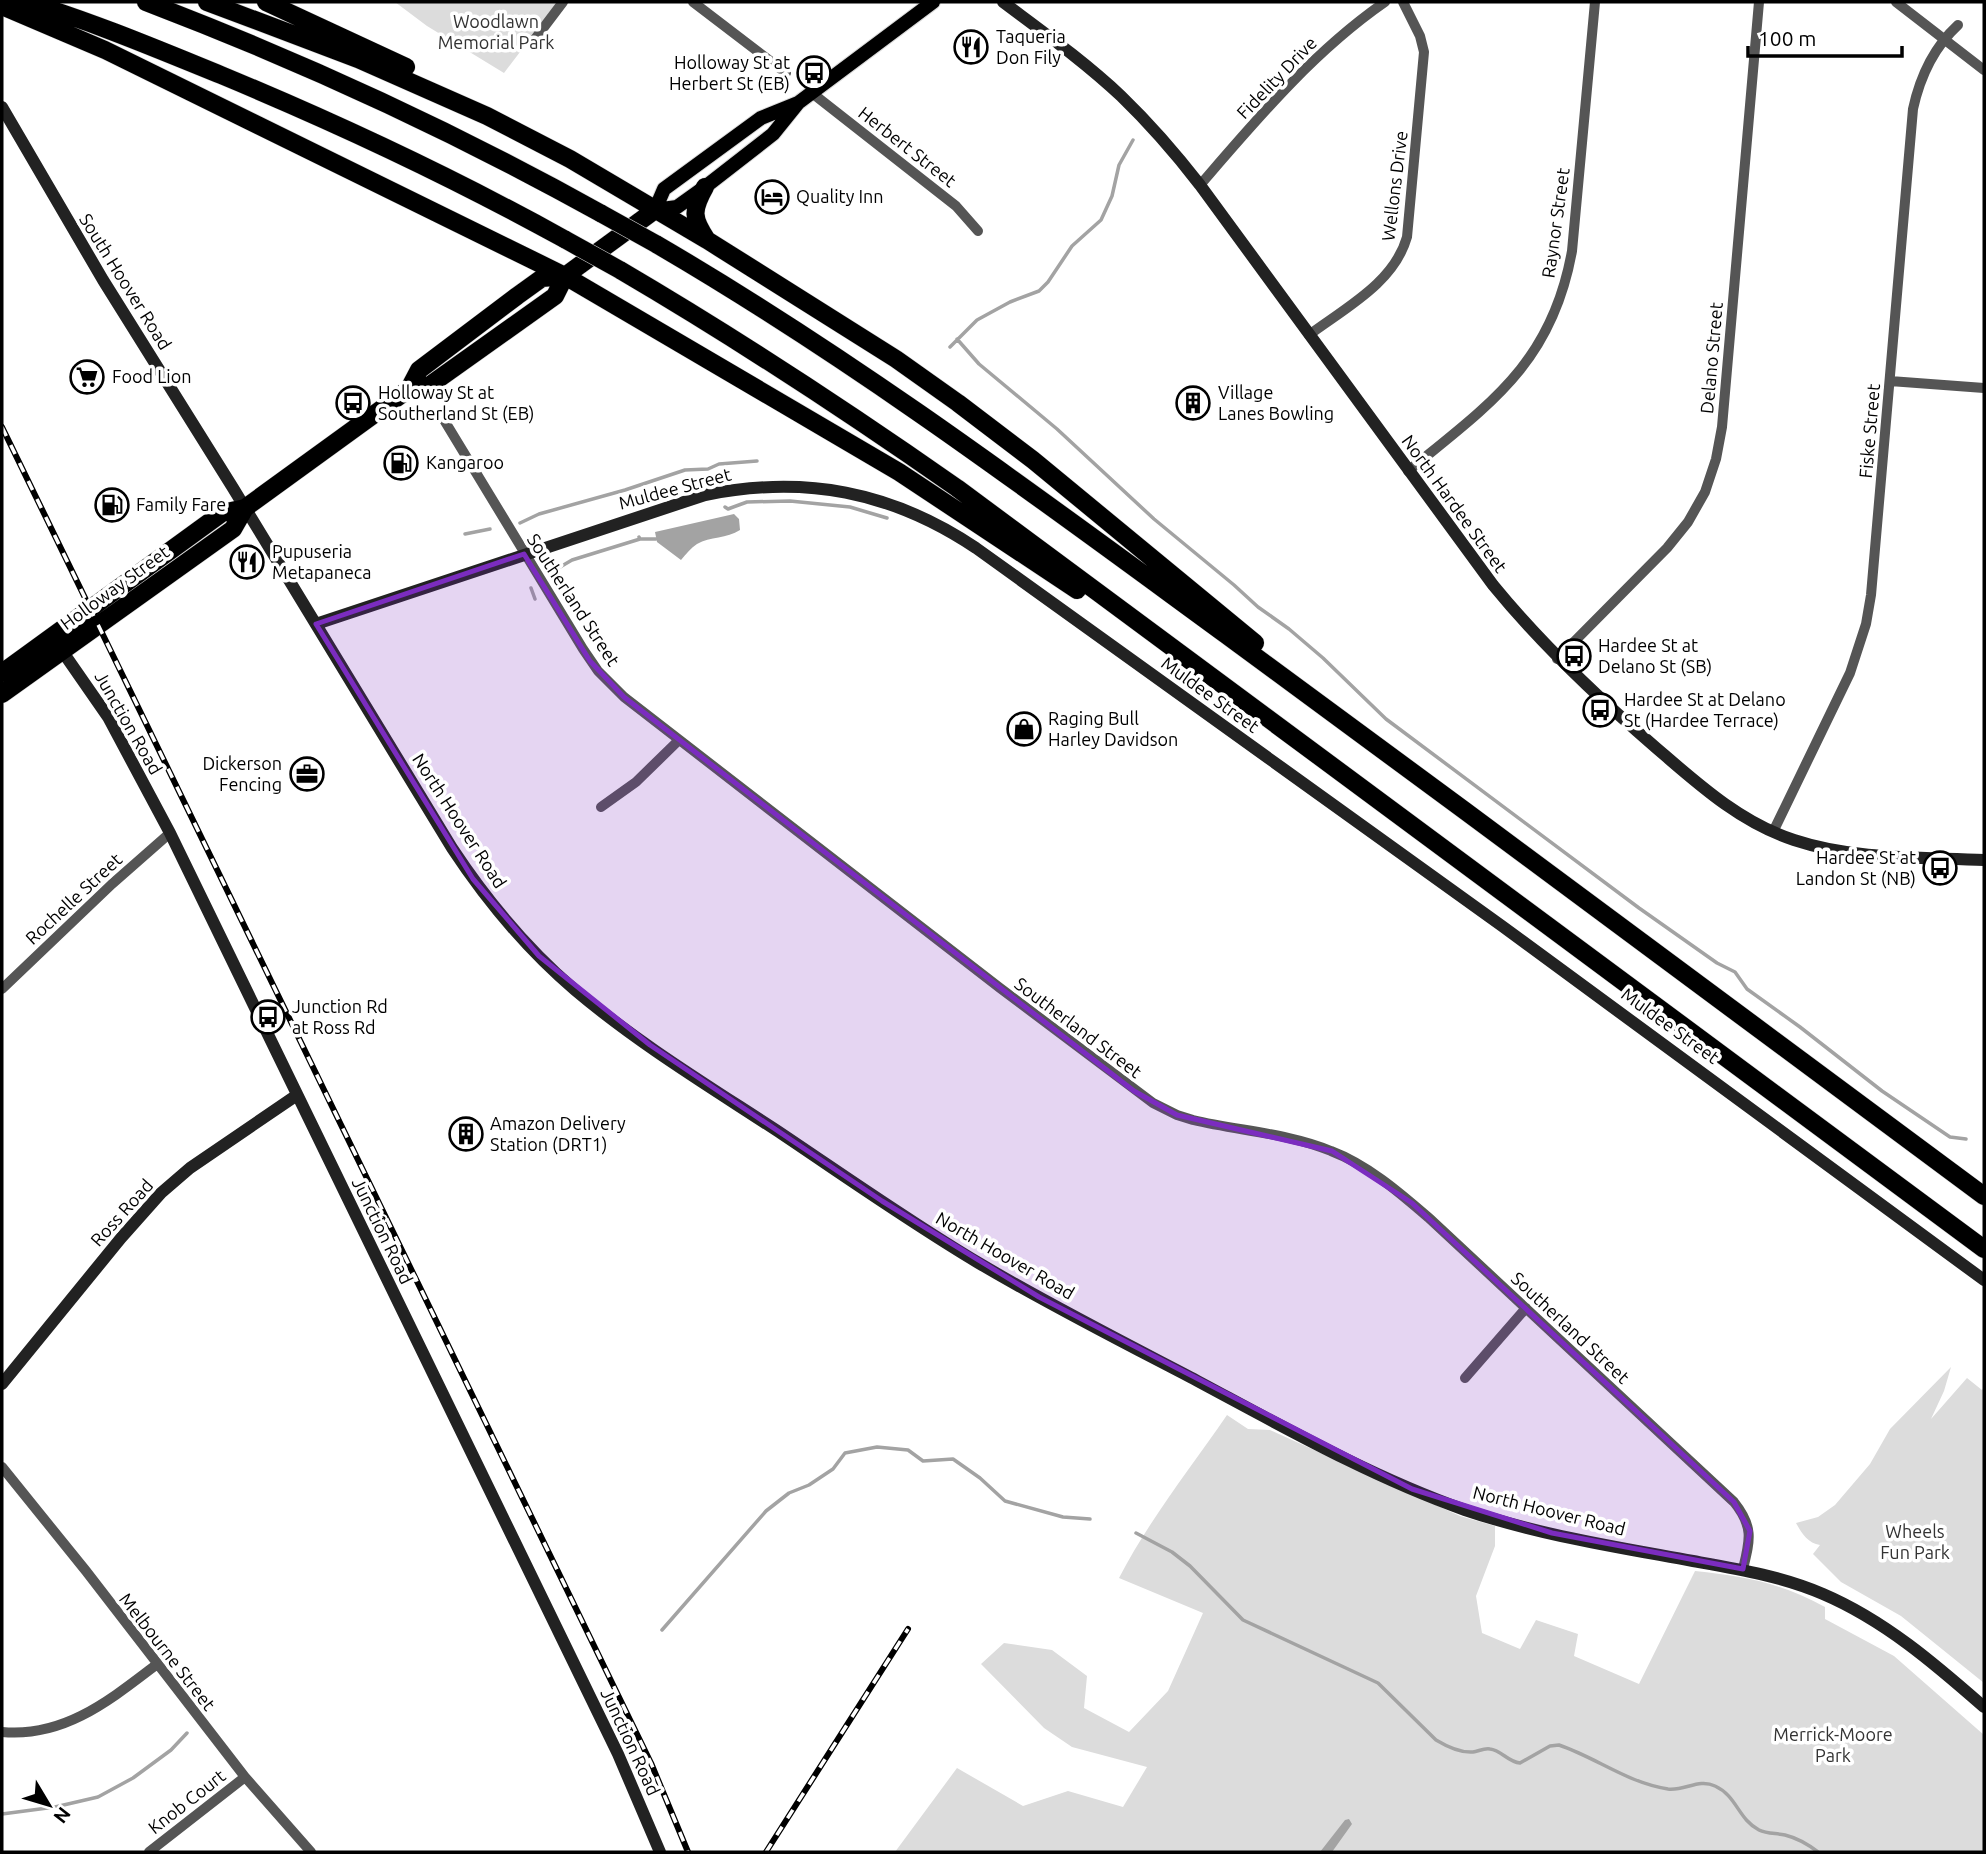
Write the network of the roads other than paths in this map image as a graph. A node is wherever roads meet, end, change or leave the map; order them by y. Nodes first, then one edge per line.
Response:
1 (27, 2) edge
2 (146, 2) edge
3 (207, 2) edge
4 (266, 2) edge
5 (563, 2) edge
6 (693, 2) edge
7 (933, 2) edge
8 (1003, 2) edge
9 (1385, 2) edge
10 (1403, 2) edge
11 (1595, 2) edge
12 (1759, 2) edge
13 (1896, 2) edge
14 (2, 6) edge
15 (1958, 25) dead end
16 (535, 39) dead end
17 (1944, 40) junction
18 (1984, 70) edge
19 (786, 73) dead end
20 (812, 93) junction
21 (798, 103) junction
22 (2, 107) edge
23 (486, 116) junction
24 (1200, 185) junction
25 (705, 187) junction
26 (655, 210) junction
27 (978, 231) dead end
28 (707, 240) junction
29 (507, 248) junction
30 (565, 276) junction
31 (517, 296) junction
32 (1308, 335) junction
33 (1890, 381) junction
34 (1984, 388) edge
35 (409, 389) junction
36 (441, 415) dead end
37 (1408, 471) junction
38 (245, 508) junction
39 (524, 554) junction
40 (1136, 620) junction
41 (316, 624) junction
42 (52, 637) junction
43 (63, 652) junction
44 (1558, 659) junction
45 (2, 673) edge
46 (2, 694) edge
47 (1336, 715) junction
48 (679, 740) junction
49 (601, 807) dead end
50 (1773, 832) junction
51 (170, 833) junction
52 (1984, 860) edge
53 (2, 989) edge
54 (297, 1095) junction
55 (1984, 1196) edge
56 (1984, 1249) edge
57 (1984, 1280) edge
58 (1526, 1308) junction
59 (1465, 1378) dead end
60 (2, 1384) edge
61 (2, 1467) edge
62 (1743, 1569) junction
63 (156, 1665) junction
64 (1984, 1707) edge
65 (2, 1732) edge
66 (245, 1776) junction
67 (149, 1852) edge
68 (311, 1852) edge
69 (660, 1852) edge

1 - 40 highway, bridge
2 - 47 highway, bridge
3 - 23 highway
4 - 23 highway
5 - 16 street
6 - 19 street
7 - 20 main road, Holloway Street
8 - 24 street, North Hardee Street
9 - 24 street, Fidelity Drive
10 - 32 street, Wellons Drive
11 - 37 street, Raynor Street
12 - 44 street, Delano Street
13 - 17 street
14 - 29 highway
15 - 17 street, Fiske Street
17 - 18 street
17 - 33 street, Fiske Street
20 - 21 main road, Holloway Street
20 - 27 street, Herbert Street
21 - 25 main road, Holloway Street
21 - 26 main road, Holloway Street
22 - 38 street, South Hoover Road
23 - 26 highway
24 - 32 street, North Hardee Street
25 - 26 main road, Holloway Street
25 - 28 highway
26 - 28 highway
26 - 30 highway, Holloway Street
28 - 47 highway
29 - 30 highway
29 - 31 highway
30 - 31 highway, Holloway Street
30 - 35 highway, Holloway Street
30 - 40 highway
31 - 35 highway, Holloway Street
32 - 37 street, North Hardee Street
33 - 34 street
33 - 50 street, Fiske Street
35 - 38 highway, Holloway Street
36 - 39 street, Southerland Street
37 - 44 street, North Hardee Street
38 - 41 street, North Hoover Road
38 - 42 highway, Holloway Street
38 - 43 highway, Holloway Street
39 - 41 street, Muldee Street
39 - 48 street, Southerland Street
39 - 57 street, Muldee Street
40 - 56 highway
41 - 62 street, North Hoover Road
42 - 43 street, Junction Road
42 - 45 highway, Holloway Street
43 - 46 highway, Holloway Street
43 - 51 street, Junction Road
44 - 50 street, North Hardee Street
47 - 55 highway
48 - 49 street
48 - 58 street, Southerland Street
50 - 52 street, North Hardee Street
51 - 53 street, Rochelle Street
51 - 54 street, Junction Road
54 - 60 street, Ross Road
54 - 69 street, Junction Road
58 - 59 street
58 - 62 street, Southerland Street
61 - 63 street, Melbourne Street
62 - 64 street, North Hoover Road
63 - 65 street
63 - 66 street, Melbourne Street
66 - 67 street, Knob Court
66 - 68 street, Melbourne Street

